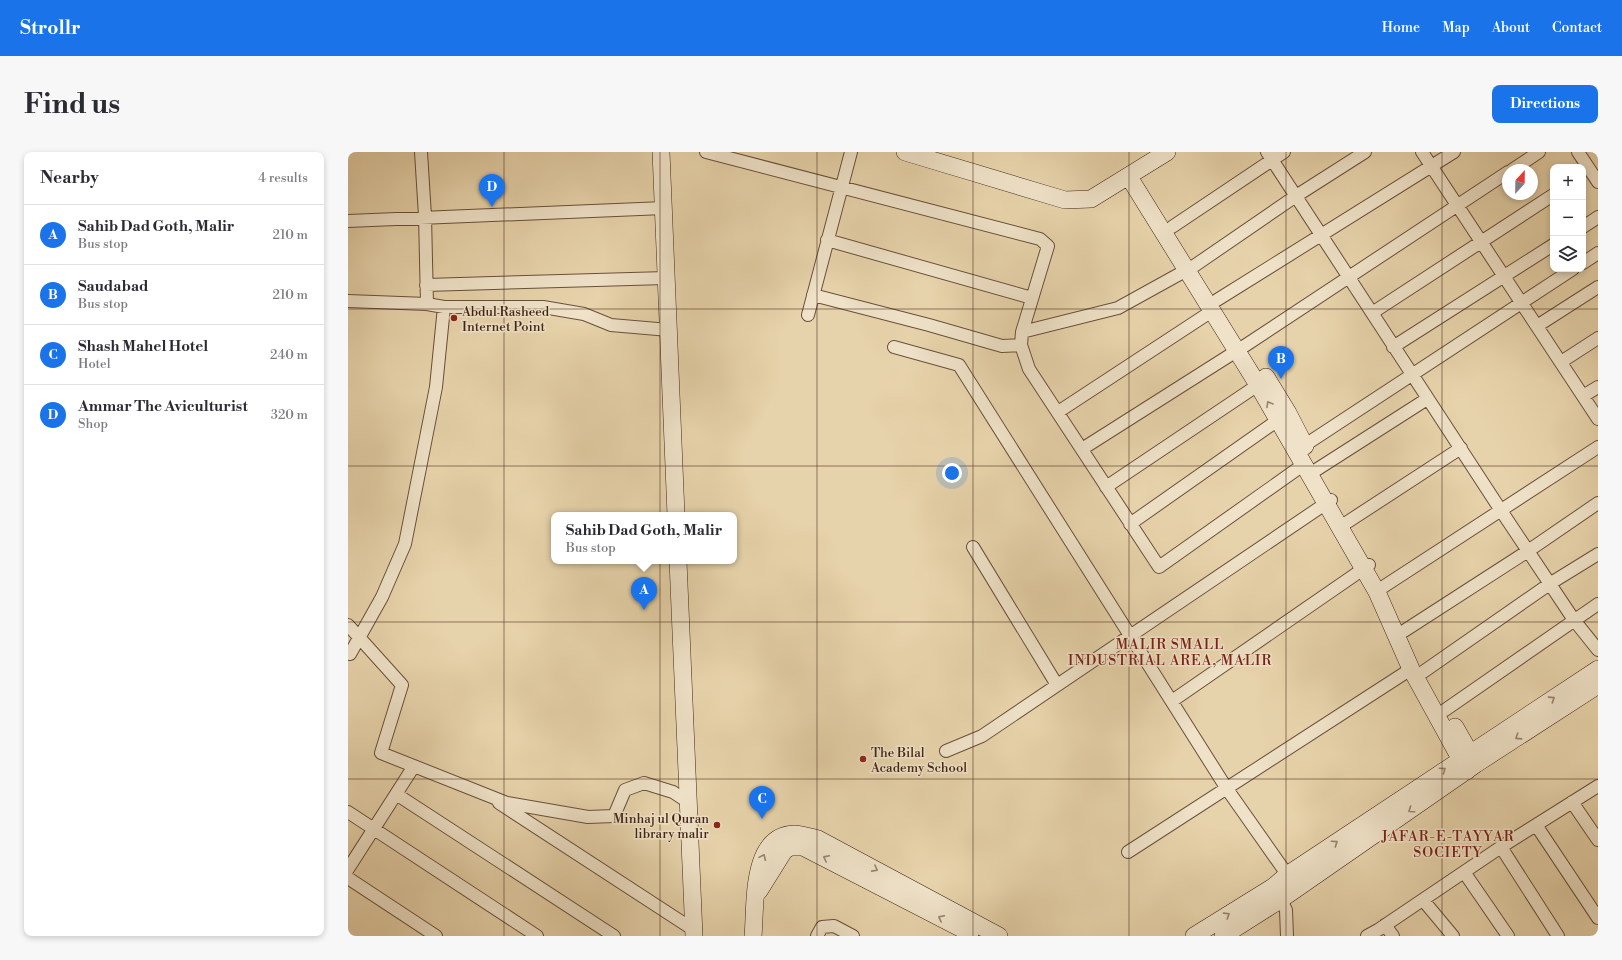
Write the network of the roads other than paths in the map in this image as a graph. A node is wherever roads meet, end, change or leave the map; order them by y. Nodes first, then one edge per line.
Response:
1 (421, 152) edge
2 (661, 152) edge
3 (706, 152) edge
4 (850, 152) edge
5 (904, 152) edge
6 (1167, 152) edge
7 (1284, 152) edge
8 (1365, 152) edge
9 (1422, 152) edge
10 (1454, 152) edge
11 (1539, 152) edge
12 (1578, 152) edge
13 (1270, 156) edge
14 (1521, 164) edge
15 (1431, 166) junction
16 (1591, 171) edge
17 (1133, 174) junction
18 (1502, 176) edge
19 (1598, 182) edge
20 (841, 187) junction
21 (1296, 196) junction
22 (1550, 197) edge
23 (1458, 205) junction
24 (664, 208) junction
25 (425, 216) junction
26 (1598, 217) edge
27 (348, 221) edge
28 (1586, 225) edge
29 (1172, 227) junction
30 (1321, 234) junction
31 (828, 240) junction
32 (1481, 241) junction
33 (1550, 248) edge
34 (1598, 253) edge
35 (1586, 261) edge
36 (1190, 267) junction
37 (1568, 272) edge
38 (1504, 276) junction
39 (1349, 277) junction
40 (666, 278) junction
41 (426, 285) junction
42 (1598, 287) edge
43 (813, 295) junction
44 (1032, 298) junction
45 (348, 301) edge
46 (1521, 302) junction
47 (427, 304) junction
48 (1214, 306) junction
49 (444, 307) junction
50 (1372, 313) junction
51 (808, 315) dead end
52 (1537, 326) junction
53 (669, 330) junction
54 (1022, 332) junction
55 (1598, 338) edge
56 (1021, 346) junction
57 (894, 347) dead end
58 (1393, 347) junction
59 (1242, 348) junction
60 (1561, 362) junction
61 (1412, 376) junction
62 (1258, 385) junction
63 (1598, 387) edge
64 (1583, 396) junction
65 (1427, 399) junction
66 (1058, 412) junction
67 (1598, 419) edge
68 (1278, 420) junction
69 (1305, 445) junction
70 (1598, 446) edge
71 (1461, 448) junction
72 (1082, 449) junction
73 (1310, 467) junction
74 (1106, 486) junction
75 (1329, 502) junction
76 (1598, 503) edge
77 (1500, 509) junction
78 (676, 512) edge
79 (1346, 523) junction
80 (1130, 524) junction
81 (973, 547) dead end
82 (1528, 551) junction
83 (1598, 554) edge
84 (678, 564) edge
85 (1366, 567) junction
86 (1551, 583) junction
87 (1383, 587) junction
88 (1598, 604) edge
89 (1574, 620) junction
90 (348, 625) edge
91 (1404, 631) junction
92 (1129, 637) junction
93 (361, 638) junction
94 (1598, 650) edge
95 (350, 654) dead end
96 (1598, 669) edge
97 (1417, 670) junction
98 (1598, 685) edge
99 (1057, 686) junction
100 (1172, 701) junction
101 (1437, 703) junction
102 (946, 751) dead end
103 (1468, 762) junction
104 (414, 766) junction
105 (1598, 786) edge
106 (1227, 789) junction
107 (396, 794) junction
108 (484, 794) junction
109 (688, 802) junction
110 (1572, 802) junction
111 (348, 812) edge
112 (1536, 825) junction
113 (374, 829) junction
114 (1598, 840) edge
115 (1501, 847) junction
116 (1128, 852) dead end
117 (348, 868) edge
118 (1464, 872) junction
119 (348, 878) edge
120 (1293, 881) junction
121 (1277, 893) junction
122 (756, 895) junction
123 (1423, 900) junction
124 (1598, 918) edge
125 (1381, 931) edge
126 (694, 933) edge
127 (436, 936) edge
128 (537, 936) edge
129 (614, 936) edge
130 (753, 936) edge
131 (817, 936) edge
132 (853, 936) edge
133 (976, 936) edge
134 (999, 936) edge
135 (1194, 936) edge
136 (1223, 936) edge
137 (1287, 936) edge
138 (1366, 936) edge
139 (1393, 936) edge
140 (1453, 936) edge
141 (1508, 936) edge
142 (1558, 936) edge

1 - 25 street
2 - 24 street
3 - 20 street
4 - 20 street
5 - 17 street
6 - 17 street
7 - 13 street
8 - 21 street
9 - 15 street
10 - 15 street
11 - 14 street
12 - 16 street
13 - 21 street
13 - 29 street
15 - 23 street
15 - 30 street
16 - 19 street
17 - 29 street
17 - 36 street
18 - 23 street
20 - 31 street
20 - 44 street
21 - 30 street
21 - 36 street
22 - 32 street
23 - 32 street
23 - 39 street
24 - 25 street
24 - 40 street
25 - 27 street
25 - 41 street
26 - 28 street
29 - 36 street
30 - 39 street
30 - 48 street
31 - 43 street
31 - 44 street
32 - 38 street
32 - 50 street
33 - 38 street
34 - 35 street
36 - 48 street
36 - 54 street
37 - 46 street
38 - 46 street
38 - 58 street
39 - 50 street
39 - 59 street
40 - 41 street
40 - 53 street
41 - 47 street
42 - 52 street
43 - 51 street
43 - 56 street
44 - 54 street
45 - 47 street
46 - 52 street
46 - 61 street
47 - 49 street
48 - 59 street
48 - 66 street
49 - 53 street
49 - 93 street
50 - 58 street
52 - 60 street
53 - 78 street
54 - 56 street
55 - 60 street
56 - 66 street
57 - 92 street
58 - 61 street
59 - 62 street
59 - 69 street
59 - 72 street
60 - 64 street
61 - 65 street
61 - 69 street
68 -> 62 street
62 - 74 street
63 - 64 street
64 - 67 street
65 - 71 street
65 - 73 street
66 - 72 street
68 - 73 street
68 - 80 street
69 - 73 street
70 - 77 street
71 - 77 street
71 - 79 street
72 - 74 street
73 - 75 street
73 - 80 street
74 - 80 street
75 - 79 street
75 - 85 street
75 - 92 street
76 - 82 street
77 - 82 street
77 - 87 street
79 - 85 street
81 - 99 street
82 - 86 street
82 - 91 street
83 - 86 street
84 - 109 street
85 - 87 street
85 - 97 street
85 - 100 street
86 - 89 street
86 - 97 street
87 - 91 street
88 - 89 street
89 - 94 street
89 - 101 street
90 - 93 street
91 - 97 street
92 - 99 street
92 - 100 street
93 - 95 street
93 - 104 street
103 -> 96 street
97 - 101 street
97 - 106 street
98 -> 103 street
99 - 102 street
100 - 106 street
101 - 103 street
103 - 120 street
104 - 107 street
104 - 108 street
105 - 110 street
106 - 116 street
106 - 120 street
107 - 113 street
107 - 129 street
108 - 109 street
108 - 126 street
109 - 126 street
110 - 112 street
110 - 114 street
111 - 113 street
112 - 115 street
112 - 124 street
113 - 117 street
113 - 128 street
115 - 118 street
115 - 142 street
118 - 123 street
118 - 141 street
119 - 127 street
120 - 121 street
135 -> 121 street
121 - 136 street
121 - 137 street
122 - 130 street
133 -> 122 street
122 -> 134 street
123 - 125 street
123 - 140 street
125 - 138 street
125 - 139 street
131 - 132 street

